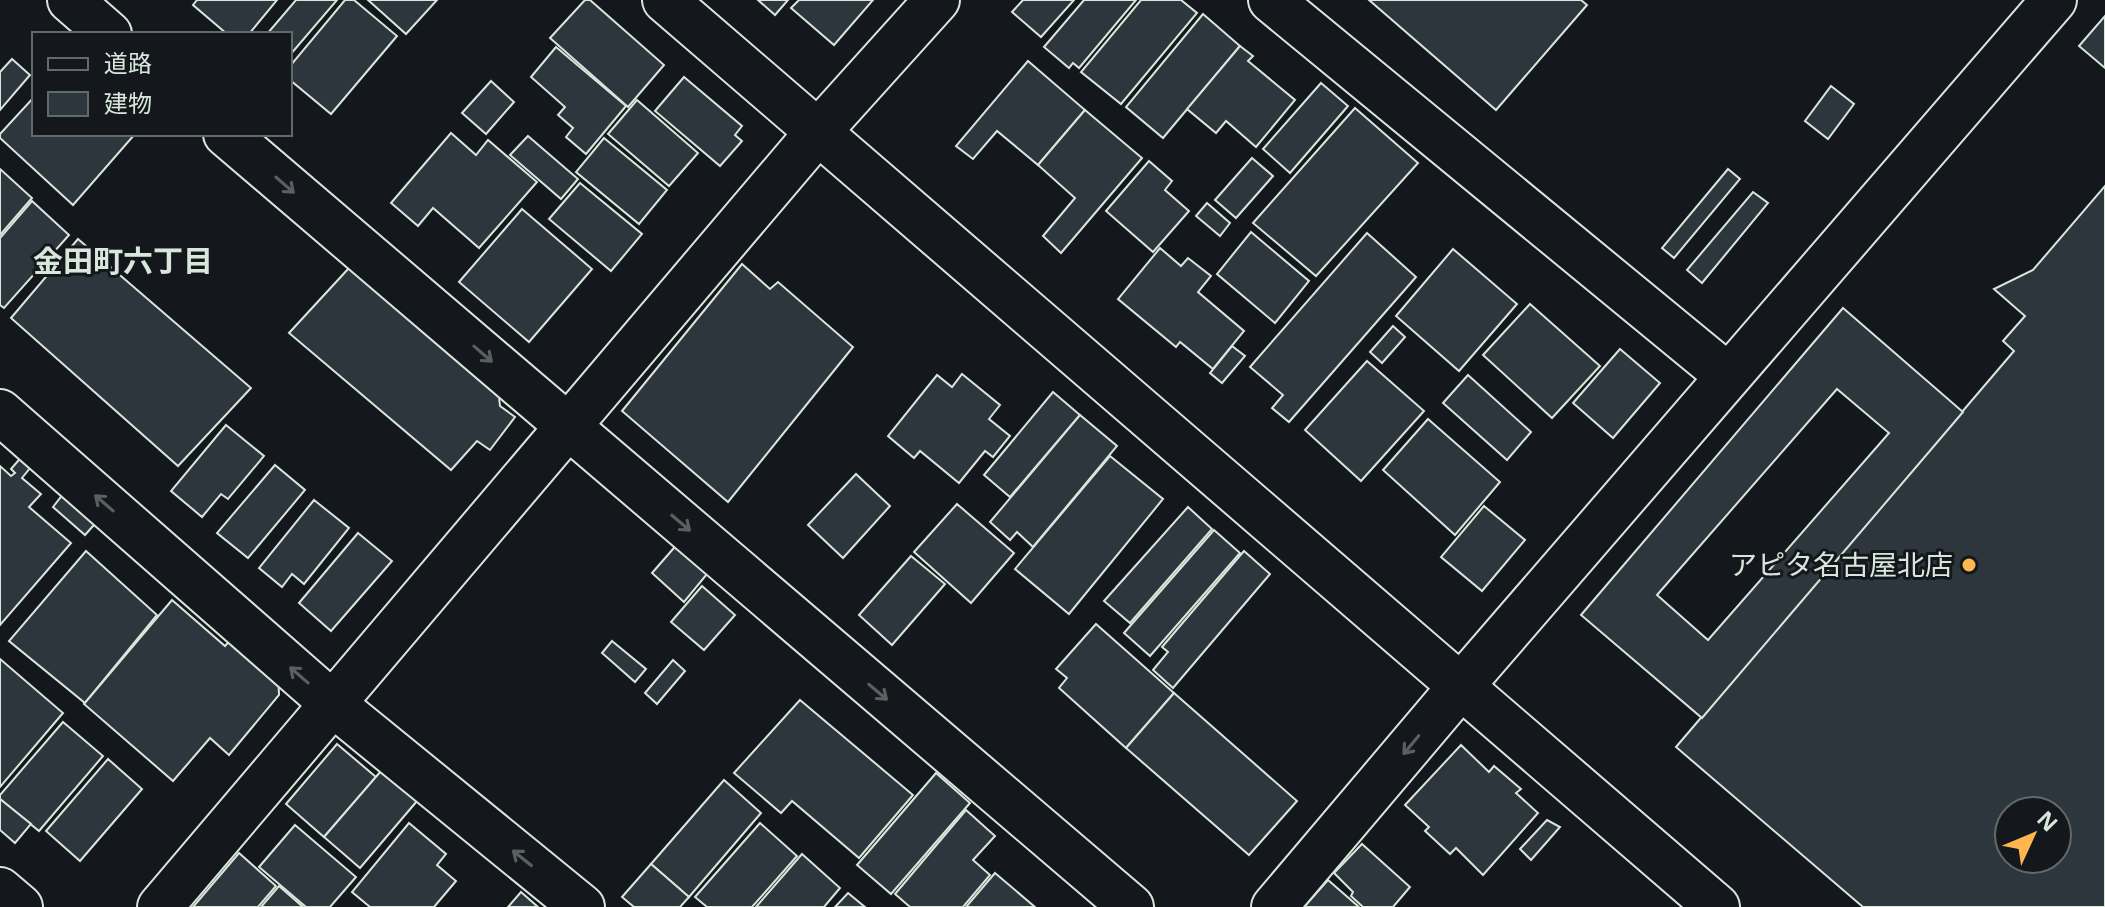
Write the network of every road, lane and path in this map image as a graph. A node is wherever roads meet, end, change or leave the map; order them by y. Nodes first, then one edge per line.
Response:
1 (70, 0) edge
2 (665, 0) edge
3 (937, 0) edge
4 (1271, 0) edge
5 (2054, 0) edge
6 (107, 32) edge
7 (818, 132) junction
8 (228, 136) edge
9 (1728, 376) junction
10 (0, 412) edge
11 (568, 427) junction
12 (1461, 686) junction
13 (333, 704) junction
14 (0, 890) edge
15 (20, 907) edge
16 (160, 907) edge
17 (582, 907) edge
18 (1131, 907) edge
19 (1274, 907) edge
20 (1717, 907) edge

1 - 6 street
2 - 7 street
3 - 7 street
4 - 9 street
5 - 9 street
7 - 11 street
7 - 12 street
8 -> 11 street
9 - 12 street
13 -> 10 street
11 - 13 street
11 -> 18 street
12 -> 19 street
12 - 20 street
13 - 16 street
17 -> 13 street
14 - 15 street

